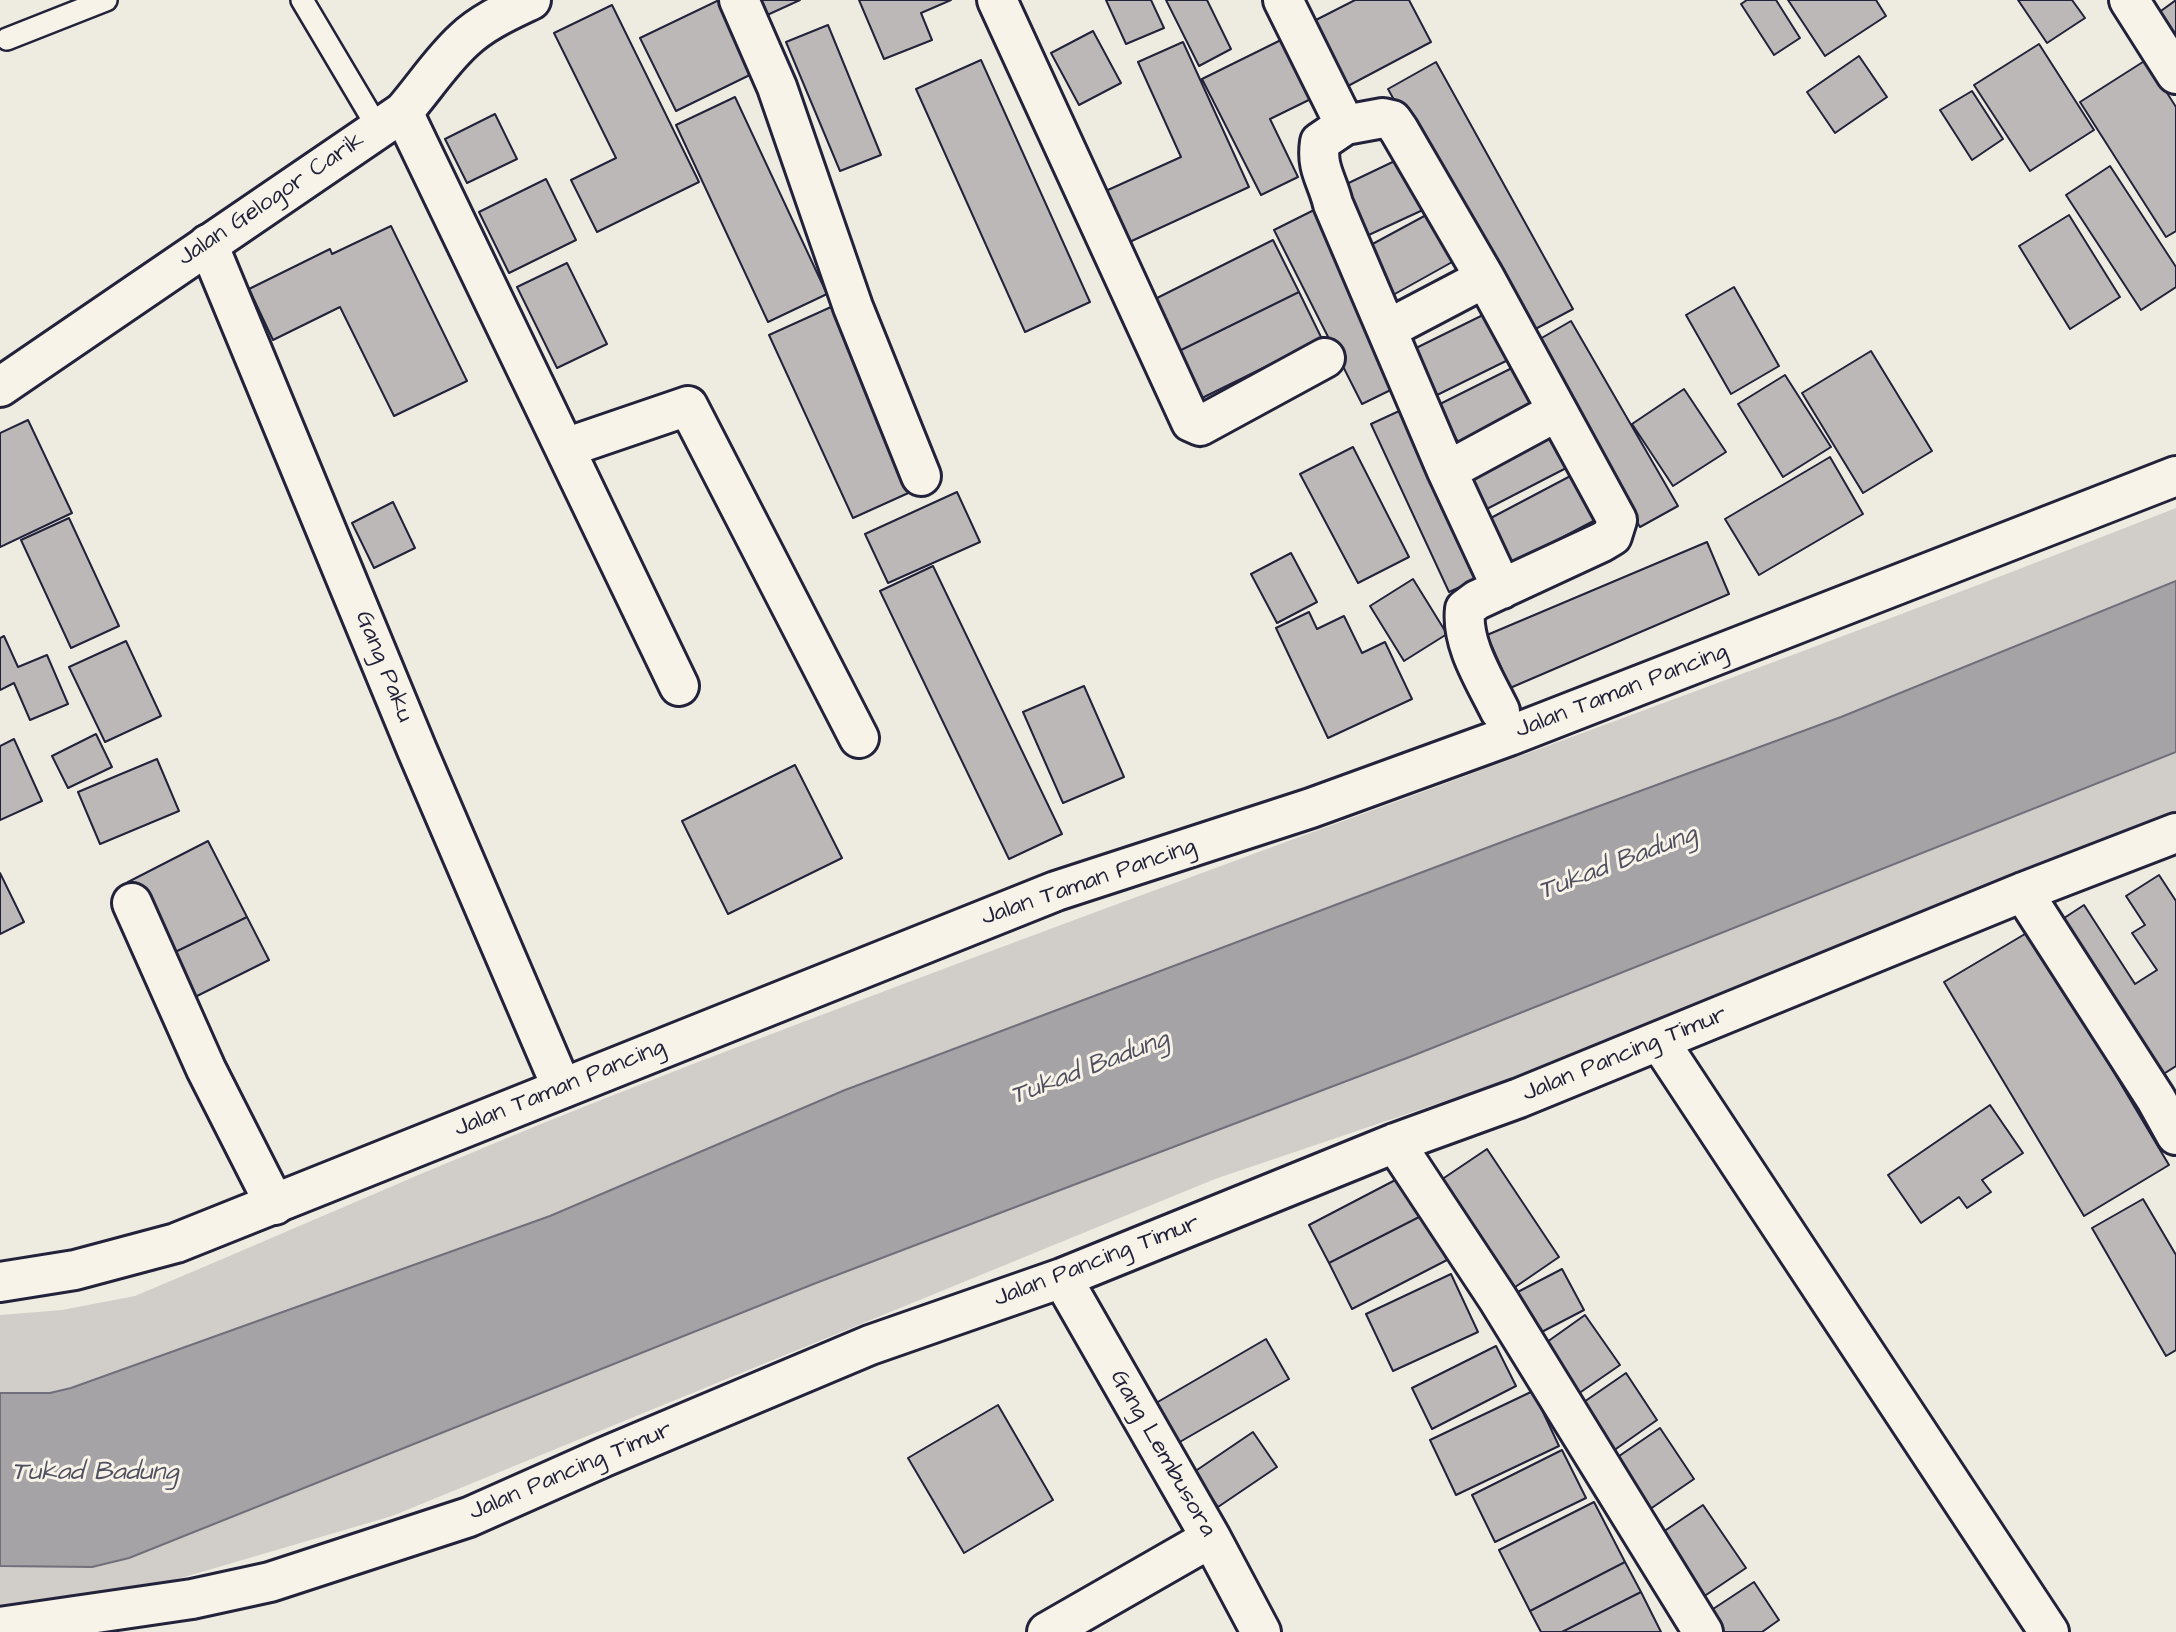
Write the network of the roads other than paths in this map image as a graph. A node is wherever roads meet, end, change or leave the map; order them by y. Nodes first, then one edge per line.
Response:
1 (106, 0) edge
2 (302, 0) edge
3 (531, 0) edge
4 (739, 0) edge
5 (997, 0) edge
6 (1283, 0) edge
7 (2129, 0) edge
8 (7, 39) dead end
9 (2176, 74) edge
10 (391, 120) junction
11 (1345, 125) junction
12 (208, 244) junction
13 (1485, 278) junction
14 (1388, 329) junction
15 (1325, 358) dead end
16 (0, 387) edge
17 (1556, 412) junction
18 (565, 448) junction
19 (1447, 471) junction
20 (921, 476) dead end
21 (2176, 476) edge
22 (1502, 589) junction
23 (679, 686) dead end
24 (1500, 711) dead end
25 (859, 738) dead end
26 (2176, 833) edge
27 (2023, 892) junction
28 (132, 903) dead end
29 (1659, 1041) junction
30 (562, 1088) junction
31 (2166, 1093) edge
32 (2176, 1135) edge
33 (1395, 1143) junction
34 (275, 1205) junction
35 (1062, 1278) junction
36 (0, 1282) edge
37 (1211, 1538) junction
38 (0, 1627) edge
39 (1047, 1632) edge
40 (1261, 1632) edge
41 (1703, 1632) edge
42 (2049, 1632) edge

1 - 8 lane
2 - 10 lane
3 - 10 street, Jalan Gelogor Carik
4 - 20 street
5 - 15 street
6 - 11 street
7 - 9 street
10 - 12 street, Jalan Gelogor Carik
10 - 18 street
11 - 13 street
11 - 14 street
12 - 16 street, Jalan Gelogor Carik
12 - 30 street, Gang Paku
13 - 14 street
13 - 17 street
14 - 19 street
17 - 19 street
17 - 22 street
18 - 23 street
18 - 25 street
19 - 22 street
21 - 30 street, Jalan Taman Pancing
22 - 24 street
26 - 27 street, Jalan Pancing Timur
27 - 29 street, Jalan Pancing Timur
27 - 31 street
28 - 34 street
29 - 33 street, Jalan Pancing Timur
29 - 42 street
30 - 34 street, Jalan Taman Pancing
31 - 32 street
33 - 35 street, Jalan Pancing Timur
33 - 41 street
34 - 36 street, Jalan Taman Pancing
35 - 37 street, Gang Lembusora
35 - 38 street, Jalan Pancing Timur
37 - 39 street
37 - 40 street, Gang Lembusora

